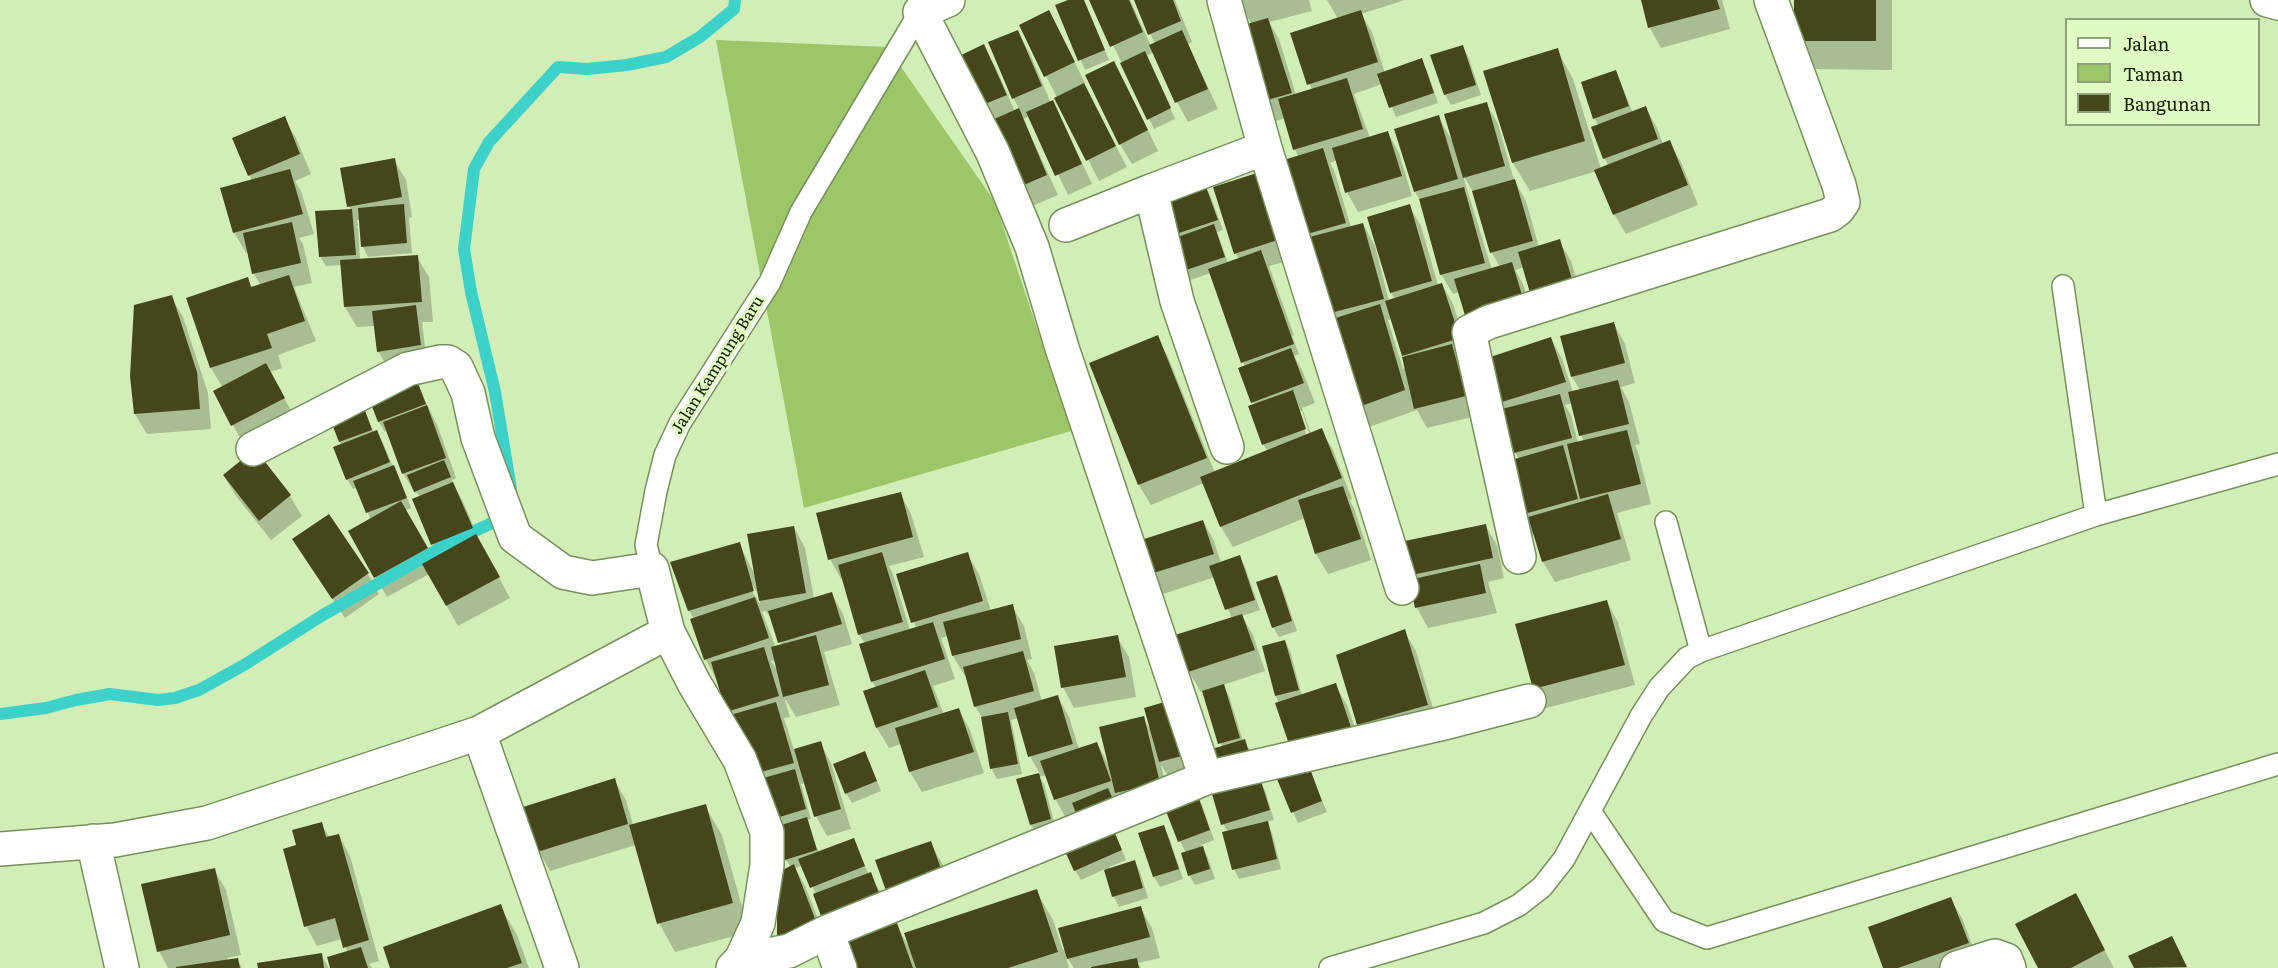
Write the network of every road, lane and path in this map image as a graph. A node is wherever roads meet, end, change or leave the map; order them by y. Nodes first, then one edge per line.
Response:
1 (1224, 0) edge
2 (1771, 0) edge
3 (2267, 0) edge
4 (2278, 3) edge
5 (934, 6) edge
6 (1265, 148) junction
7 (1151, 191) junction
8 (1066, 225) dead end
9 (2063, 286) dead end
10 (1227, 447) dead end
11 (253, 449) dead end
12 (2278, 464) edge
13 (2096, 515) junction
14 (1666, 522) dead end
15 (1519, 557) dead end
16 (652, 569) junction
17 (1402, 588) dead end
18 (668, 632) junction
19 (1701, 651) junction
20 (1529, 701) dead end
21 (479, 733) junction
22 (2278, 764) edge
23 (1206, 778) junction
24 (1590, 811) junction
25 (93, 841) junction
26 (0, 849) edge
27 (827, 932) junction
28 (737, 964) edge
29 (122, 968) edge
30 (562, 968) edge
31 (840, 968) edge
32 (1330, 968) edge
33 (1957, 968) edge
34 (2009, 968) edge

1 - 6 street
2 - 15 street
3 - 4 street
5 - 16 lane, Jalan Kampung Baru
5 - 23 street
6 - 7 street
6 - 17 street
7 - 8 street
7 - 10 street
9 - 13 lane
11 - 16 street
12 - 13 lane
13 - 19 lane
14 - 19 lane
16 - 18 street, Jalan Kampung Baru
18 - 21 street
18 - 28 street, Jalan Kampung Baru
19 - 24 lane
20 - 23 street
21 - 25 street
21 - 30 street
22 - 24 lane
23 - 27 street
24 - 32 lane
25 - 26 street
25 - 29 street
27 - 28 street
27 - 31 street
33 - 34 street

